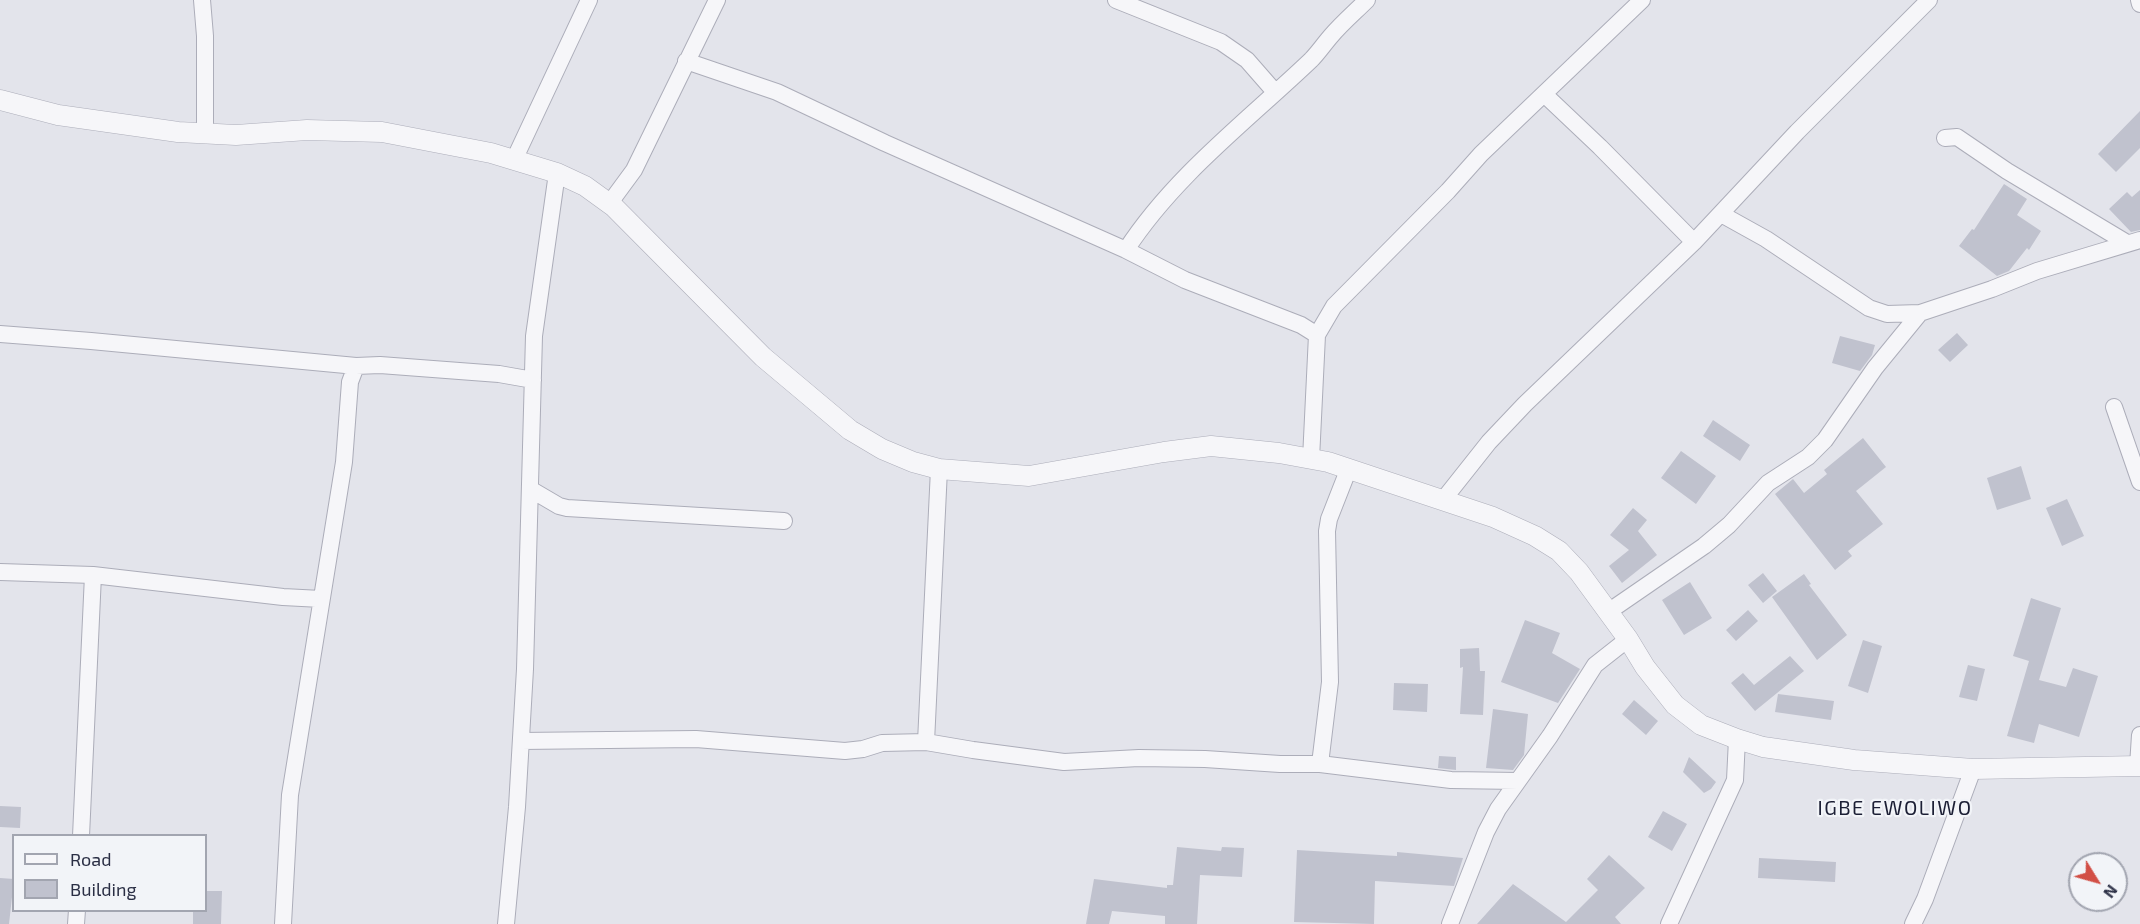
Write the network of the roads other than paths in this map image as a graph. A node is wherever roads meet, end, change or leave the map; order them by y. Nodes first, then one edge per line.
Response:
1 (202, 0) edge
2 (589, 0) edge
3 (717, 0) edge
4 (1116, 0) edge
5 (1367, 0) edge
6 (1642, 0) edge
7 (1929, 0) edge
8 (686, 61) junction
9 (1275, 92) junction
10 (1544, 94) junction
11 (0, 100) edge
12 (205, 134) junction
13 (1945, 138) dead end
14 (514, 160) junction
15 (557, 173) junction
16 (609, 204) junction
17 (1721, 213) junction
18 (2134, 241) edge
19 (1694, 242) junction
20 (1126, 250) junction
21 (1920, 313) junction
22 (0, 334) edge
23 (1317, 335) junction
24 (356, 366) junction
25 (533, 380) junction
26 (2114, 407) dead end
27 (1311, 459) junction
28 (1349, 468) junction
29 (939, 469) junction
30 (2140, 482) edge
31 (530, 489) junction
32 (1443, 500) junction
33 (784, 522) dead end
34 (0, 573) edge
35 (93, 575) junction
36 (321, 599) junction
37 (1608, 612) junction
38 (1628, 639) junction
39 (2140, 735) edge
40 (1737, 740) junction
41 (521, 741) junction
42 (926, 742) junction
43 (1320, 764) junction
44 (2139, 766) edge
45 (1973, 769) junction
46 (1518, 781) junction
47 (81, 834) edge
48 (283, 924) edge
49 (506, 924) edge
50 (1450, 924) edge
51 (1669, 924) edge
52 (1913, 924) edge

1 - 12 street
2 - 14 street
3 - 8 street
4 - 9 street
5 - 9 street
6 - 10 street
7 - 17 street
8 - 16 street
8 - 20 street
9 - 20 street
10 - 19 street
10 - 23 street
11 - 12 street
12 - 14 street
13 - 18 street
14 - 15 street
15 - 16 street
15 - 25 street
16 - 29 street
17 - 19 street
17 - 21 street
18 - 21 street
19 - 32 street
20 - 23 street
21 - 37 street
22 - 24 street
23 - 27 street
24 - 25 street
24 - 36 street
25 - 31 street
26 - 30 street
27 - 28 street
27 - 29 street
28 - 32 street
28 - 43 street
29 - 42 street
31 - 33 street
31 - 41 street
32 - 37 street
34 - 35 street
35 - 36 street
35 - 47 street
36 - 48 street
37 - 38 street
38 - 40 street
38 - 46 street
39 - 44 street
40 - 45 street
40 - 51 street
41 - 42 street
41 - 49 street
42 - 43 street
43 - 46 street
44 - 45 street
45 - 52 street
46 - 50 street

